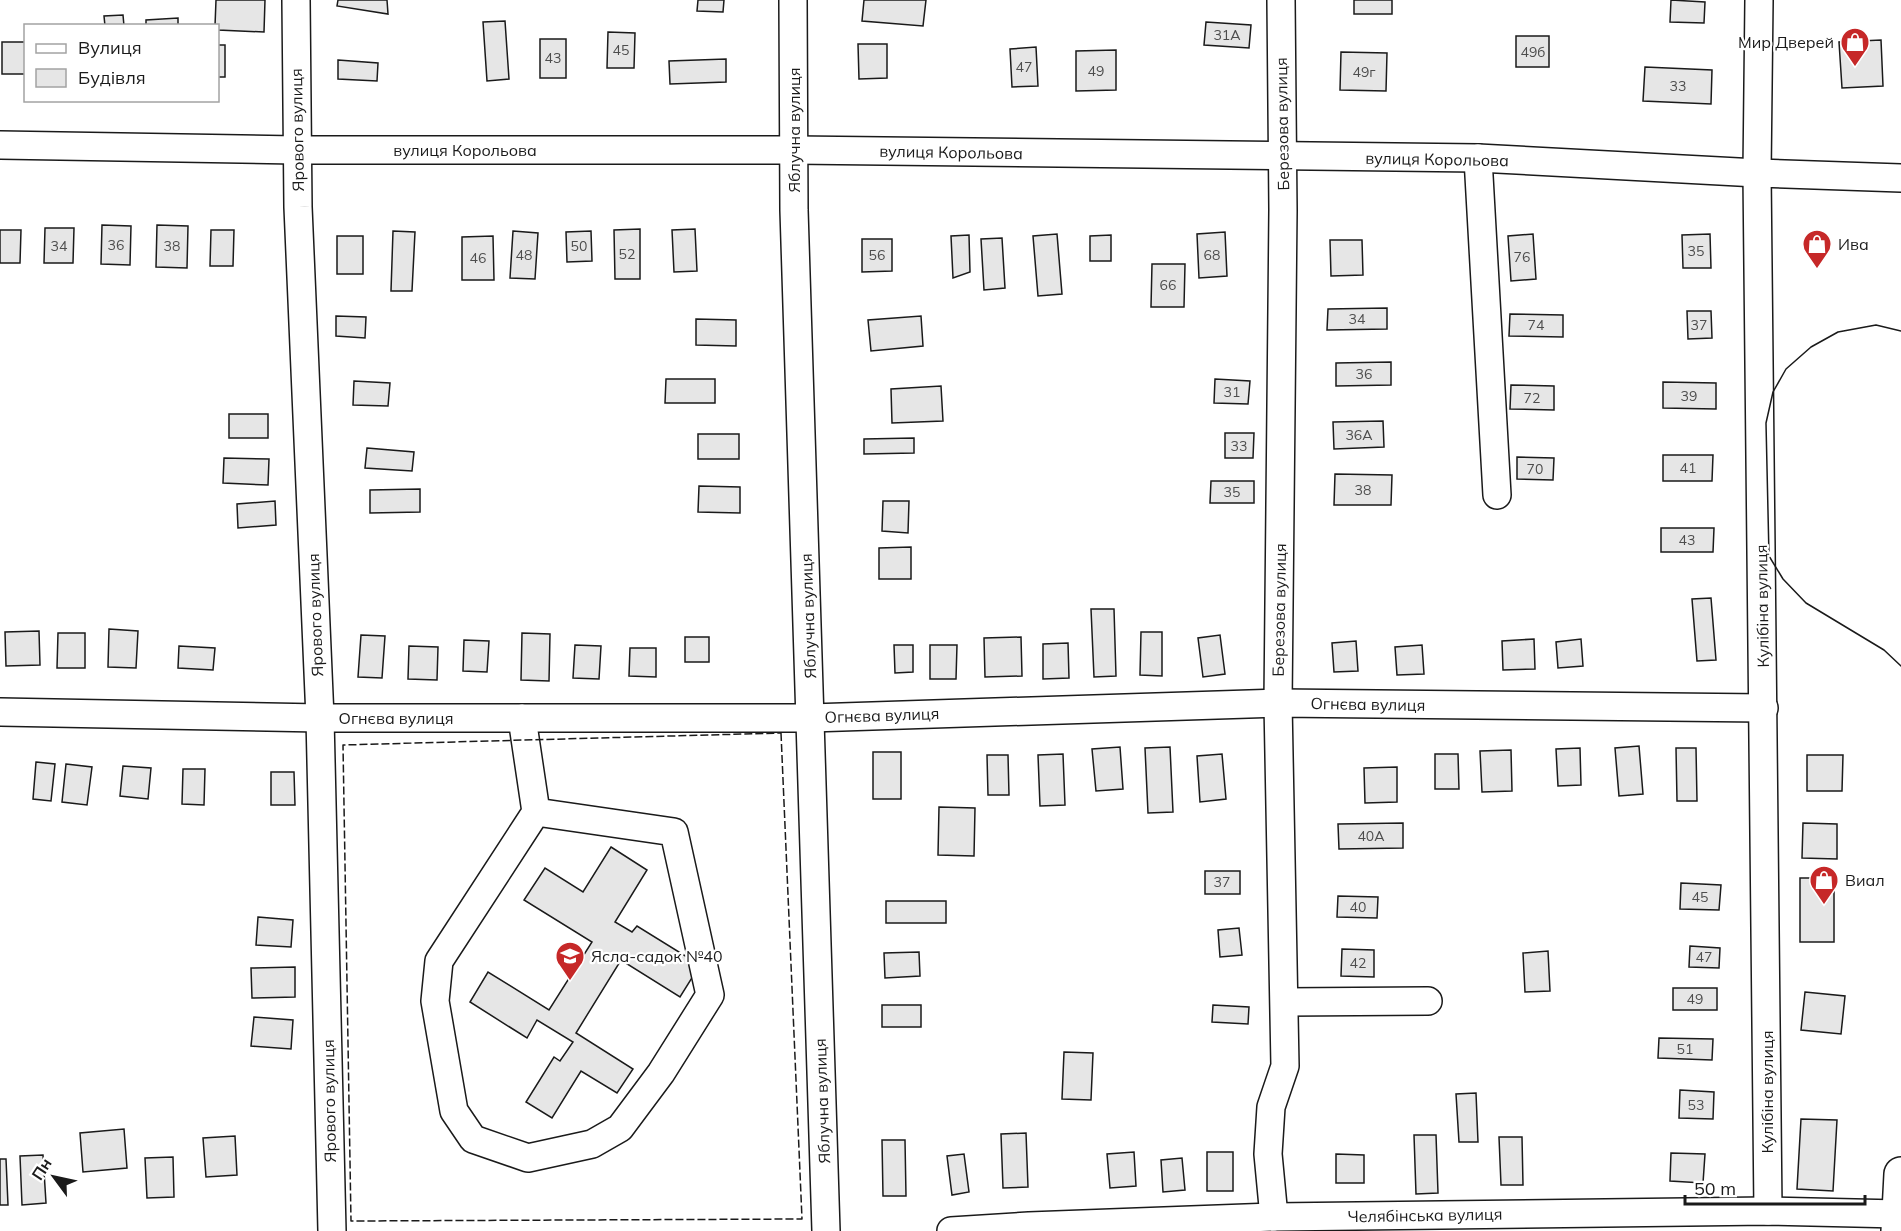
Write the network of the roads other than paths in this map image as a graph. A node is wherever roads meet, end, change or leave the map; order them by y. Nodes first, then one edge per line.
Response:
1 (296, 0) edge
2 (793, 0) edge
3 (1281, 0) edge
4 (1759, 0) edge
5 (0, 145) edge
6 (296, 150) junction
7 (794, 150) junction
8 (1283, 156) junction
9 (1478, 158) junction
10 (1757, 173) junction
11 (1901, 178) edge
12 (1497, 495) dead end
13 (1278, 703) junction
14 (1764, 708) junction
15 (0, 712) edge
16 (320, 718) junction
17 (522, 718) junction
18 (811, 718) junction
19 (536, 812) junction
20 (1428, 1001) dead end
21 (1285, 1002) junction
22 (1901, 1174) edge
23 (1768, 1211) junction
24 (1274, 1217) junction
25 (1899, 1222) edge
26 (332, 1231) edge
27 (826, 1231) edge
28 (951, 1231) edge

1 - 6 street, Ярового вулиця
2 - 7 street, Яблучна вулиця
3 - 8 street, Березова вулиця
4 - 10 street, Кулібіна вулиця
5 - 6 street, вулиця Корольова
6 - 7 street, вулиця Корольова
6 - 16 street, Ярового вулиця
7 - 8 street, вулиця Корольова
7 - 18 street, Яблучна вулиця
8 - 9 street, вулиця Корольова
8 - 13 street, Березова вулиця
9 - 10 street, вулиця Корольова
9 - 12 street
10 - 11 street, вулиця Корольова
10 - 14 street, Кулібіна вулиця
13 - 14 street, Огнєва вулиця
13 - 18 street, Огнєва вулиця
13 - 21 street, Березова вулиця
14 - 23 street, Кулібіна вулиця
15 - 16 street, Огнєва вулиця
16 - 17 street, Огнєва вулиця
16 - 26 street, Ярового вулиця
17 - 18 street, Огнєва вулиця
17 - 19 street
18 - 27 street, Яблучна вулиця
19 - 19 street
20 - 21 street
21 - 24 street, Березова вулиця
22 - 25 main road
23 - 24 street, Челябінська вулиця
23 - 25 street, Челябінська вулиця
24 - 28 street, Челябінська вулиця

